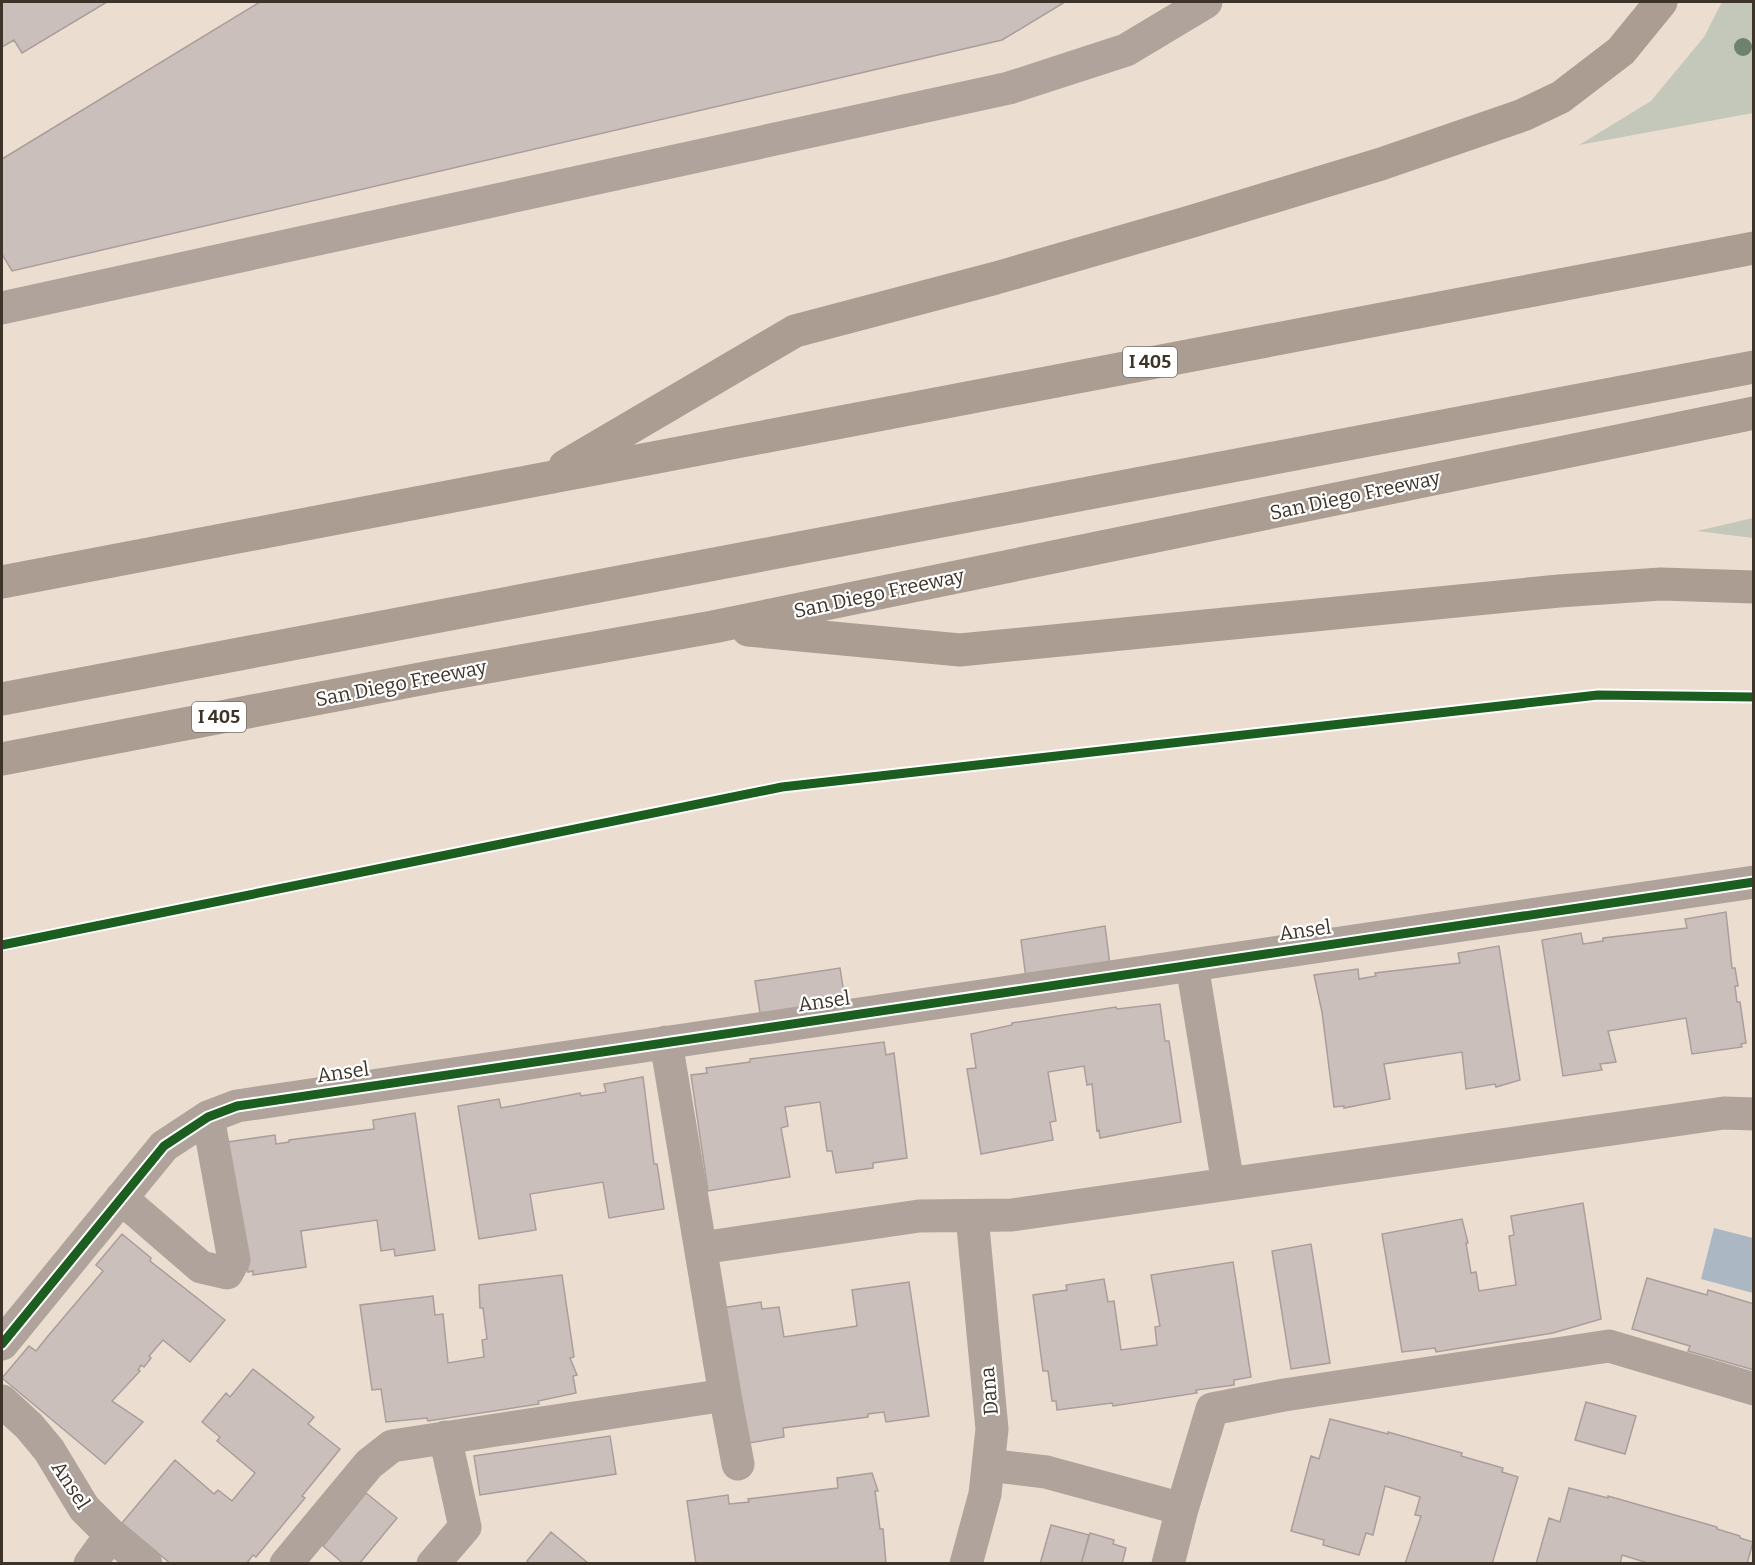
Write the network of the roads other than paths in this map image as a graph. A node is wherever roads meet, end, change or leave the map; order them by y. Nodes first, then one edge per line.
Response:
1 (1206, 2) edge
2 (1660, 2) edge
3 (1754, 248) edge
4 (2, 308) edge
5 (1754, 367) edge
6 (1754, 413) edge
7 (547, 477) junction
8 (2, 582) edge
9 (1754, 587) edge
10 (713, 627) junction
11 (2, 699) edge
12 (2, 759) edge
13 (1754, 882) edge
14 (1192, 965) junction
15 (666, 1042) junction
16 (1754, 1114) edge
17 (208, 1117) junction
18 (1228, 1184) junction
19 (121, 1198) junction
20 (972, 1216) junction
21 (701, 1248) junction
22 (2, 1344) edge
23 (1754, 1389) edge
24 (725, 1395) junction
25 (2, 1401) edge
26 (445, 1437) junction
27 (738, 1464) dead end
28 (989, 1465) junction
29 (1182, 1509) junction
30 (111, 1535) junction
31 (90, 1563) edge
32 (146, 1563) edge
33 (286, 1563) edge
34 (433, 1563) edge
35 (966, 1563) edge
36 (1168, 1563) edge

1 - 4 street
2 - 7 highway
3 - 7 highway, I 405
5 - 11 highway
6 - 10 highway, San Diego Freeway / I 405
7 - 8 highway, I 405
9 - 10 highway
10 - 12 highway, San Diego Freeway / I 405
13 - 14 street, Ansel
14 - 15 street, Ansel
14 - 18 street
15 - 17 street, Ansel
15 - 21 street
16 - 18 street
17 - 19 street, Ansel
17 - 19 street
18 - 20 street
19 - 22 street, Ansel
20 - 21 street
20 - 28 street, Dana
21 - 24 street
23 - 29 street
24 - 26 street
24 - 27 street
25 - 30 street, Ansel
26 - 33 street
26 - 34 street
28 - 29 street
28 - 35 street, Dana
29 - 36 street
30 - 31 street
30 - 32 street, Ansel

